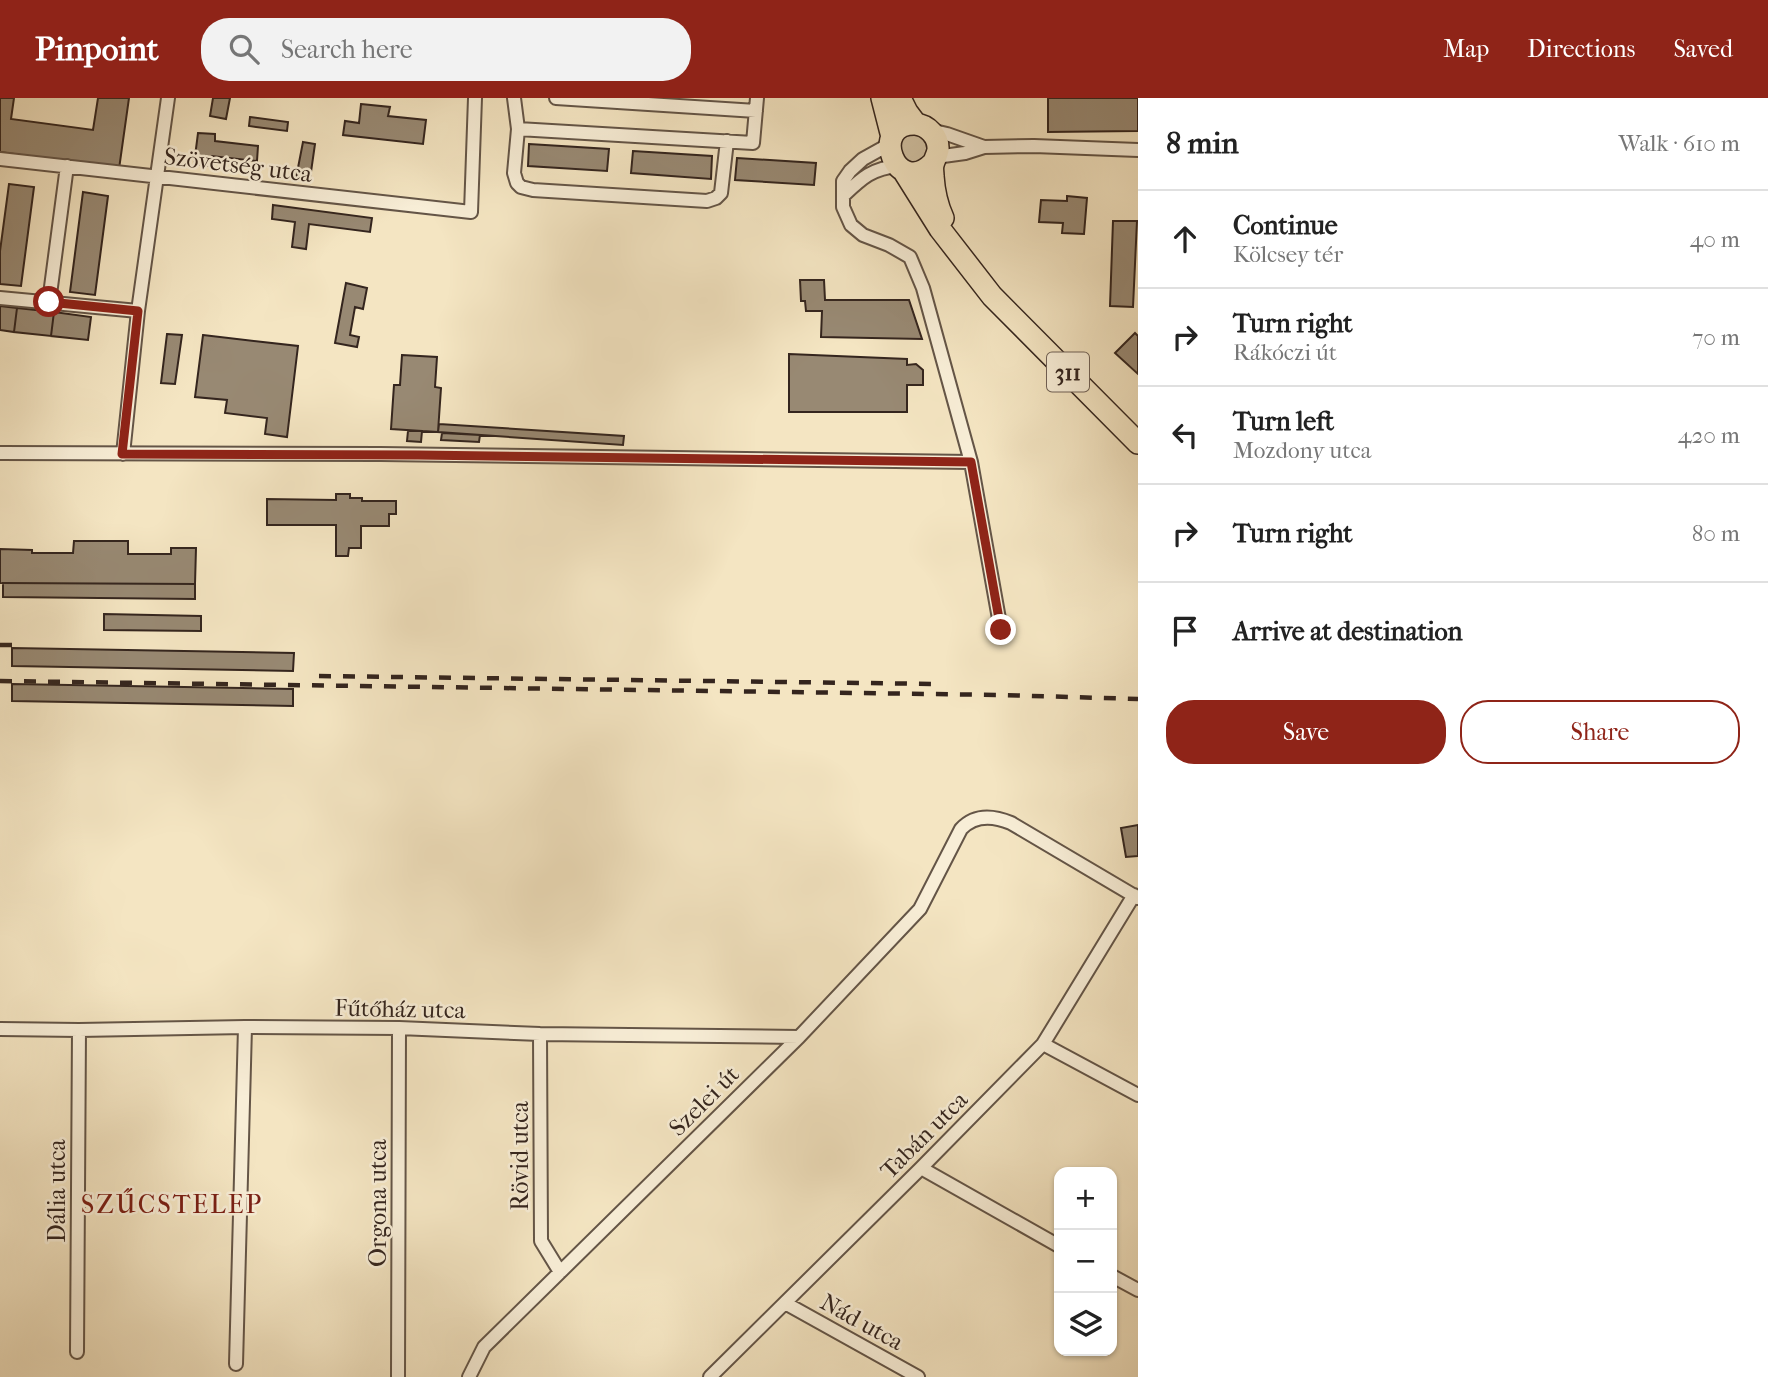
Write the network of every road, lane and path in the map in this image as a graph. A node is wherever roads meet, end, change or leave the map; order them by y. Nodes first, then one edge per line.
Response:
1 (169, 98) edge
2 (475, 98) edge
3 (514, 98) edge
4 (543, 98) edge
5 (556, 98) edge
6 (883, 98) edge
7 (900, 98) edge
8 (756, 104) edge
9 (923, 127) junction
10 (518, 129) junction
11 (891, 140) junction
12 (727, 141) junction
13 (984, 147) junction
14 (1138, 150) edge
15 (0, 159) edge
16 (935, 160) junction
17 (67, 166) junction
18 (900, 168) junction
19 (156, 177) junction
20 (843, 196) junction
21 (974, 274) junction
22 (0, 298) edge
23 (49, 302) junction
24 (138, 311) junction
25 (1138, 443) edge
26 (0, 453) edge
27 (122, 454) junction
28 (971, 462) junction
29 (1001, 630) dead end
30 (1136, 896) edge
31 (245, 1027) junction
32 (399, 1028) junction
33 (0, 1029) edge
34 (79, 1030) junction
35 (540, 1034) junction
36 (799, 1037) junction
37 (1043, 1044) junction
38 (1138, 1095) edge
39 (921, 1168) junction
40 (1054, 1243) edge
41 (560, 1272) junction
42 (1117, 1279) edge
43 (1138, 1290) edge
44 (785, 1303) junction
45 (76, 1352) dead end
46 (236, 1364) dead end
47 (398, 1377) edge
48 (469, 1377) edge
49 (710, 1377) edge
50 (918, 1377) edge

1 - 19 street
2 - 19 street, Szövetség utca
3 - 10 street
4 - 5 street
5 - 8 street
6 - 11 main road, 311
7 - 9 main road, 311
8 - 12 street
9 - 11 main road
9 - 13 street
9 - 16 main road, 311
10 - 12 street
10 - 12 street
11 - 18 main road, 311
11 - 20 street
13 - 14 street
13 - 16 street
15 - 17 street, Szövetség utca
16 - 18 main road
16 - 21 main road, 311
17 - 19 street, Szövetség utca
17 - 23 street
18 - 20 street
18 - 21 main road, 311
19 - 24 street
20 - 28 street
21 - 25 main road, 311
22 - 23 street
23 - 24 street
24 - 27 street
26 - 27 street
27 - 28 street
28 - 29 street
30 - 36 street, Szelei út
30 - 37 street, Tabán utca
31 - 32 street, Fűtőház utca
31 - 34 street, Fűtőház utca
31 - 46 street
32 - 35 street, Fűtőház utca
32 - 47 street, Orgona utca
33 - 34 street, Fűtőház utca
34 - 45 street, Dália utca
35 - 36 street, Fűtőház utca
35 - 41 street, Rövid utca
36 - 41 street, Szelei út
37 - 38 street
37 - 39 street, Tabán utca
39 - 40 street
39 - 44 street, Tabán utca
41 - 48 street, Szelei út
42 - 43 street
44 - 49 street, Tabán utca
44 - 50 street, Nád utca

